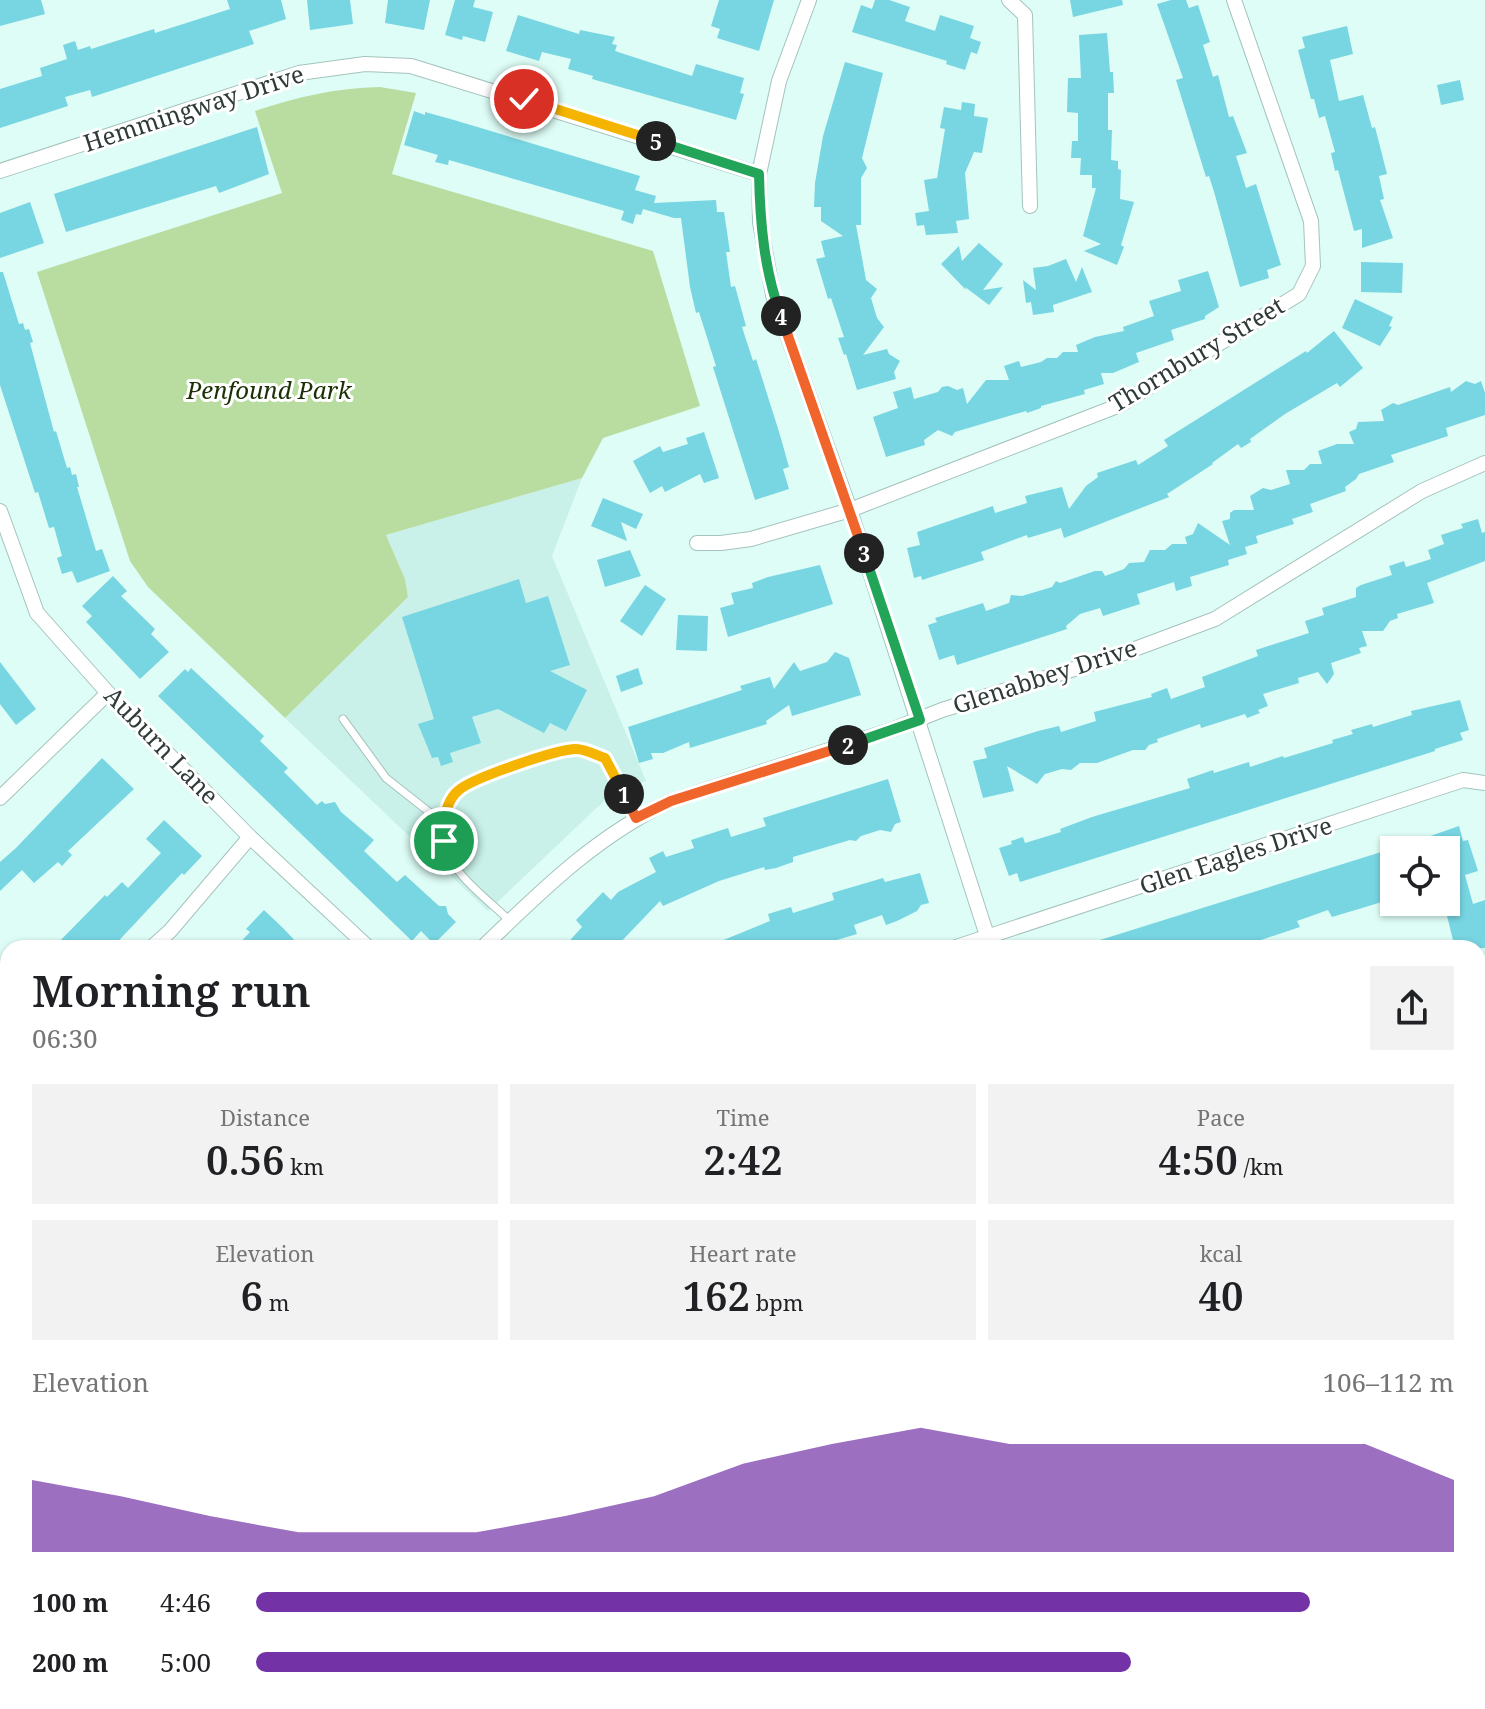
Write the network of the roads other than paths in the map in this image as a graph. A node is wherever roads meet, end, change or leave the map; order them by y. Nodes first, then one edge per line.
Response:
1 (809, 0) edge
2 (1009, 0) edge
3 (1234, 0) edge
4 (0, 171) edge
5 (759, 174) junction
6 (1030, 206) dead end
7 (1485, 463) edge
8 (850, 510) junction
9 (0, 511) edge
10 (697, 543) dead end
11 (108, 693) junction
12 (343, 719) dead end
13 (920, 720) junction
14 (1485, 783) edge
15 (0, 798) edge
16 (636, 818) junction
17 (443, 823) junction
18 (250, 837) junction
19 (510, 921) junction
20 (160, 940) edge
21 (360, 940) edge
22 (490, 940) edge
23 (988, 940) edge
24 (998, 940) edge

1 - 5 street
2 - 6 street
3 - 8 street, Thornbury Street
4 - 5 street, Hemmingway Drive
5 - 8 street
7 - 13 street, Glenabbey Drive
8 - 10 street, Thornbury Street
8 - 13 street
9 - 11 street, Auburn Lane
11 - 15 street
11 - 18 street, Auburn Lane
12 - 17 lane
13 - 16 street, Glenabbey Drive
13 - 23 street
14 - 24 street, Glen Eagles Drive
16 - 17 lane
16 - 19 street, Glenabbey Drive
17 - 19 lane
18 - 20 street
18 - 21 street, Auburn Lane
19 - 22 street, Glenabbey Drive

